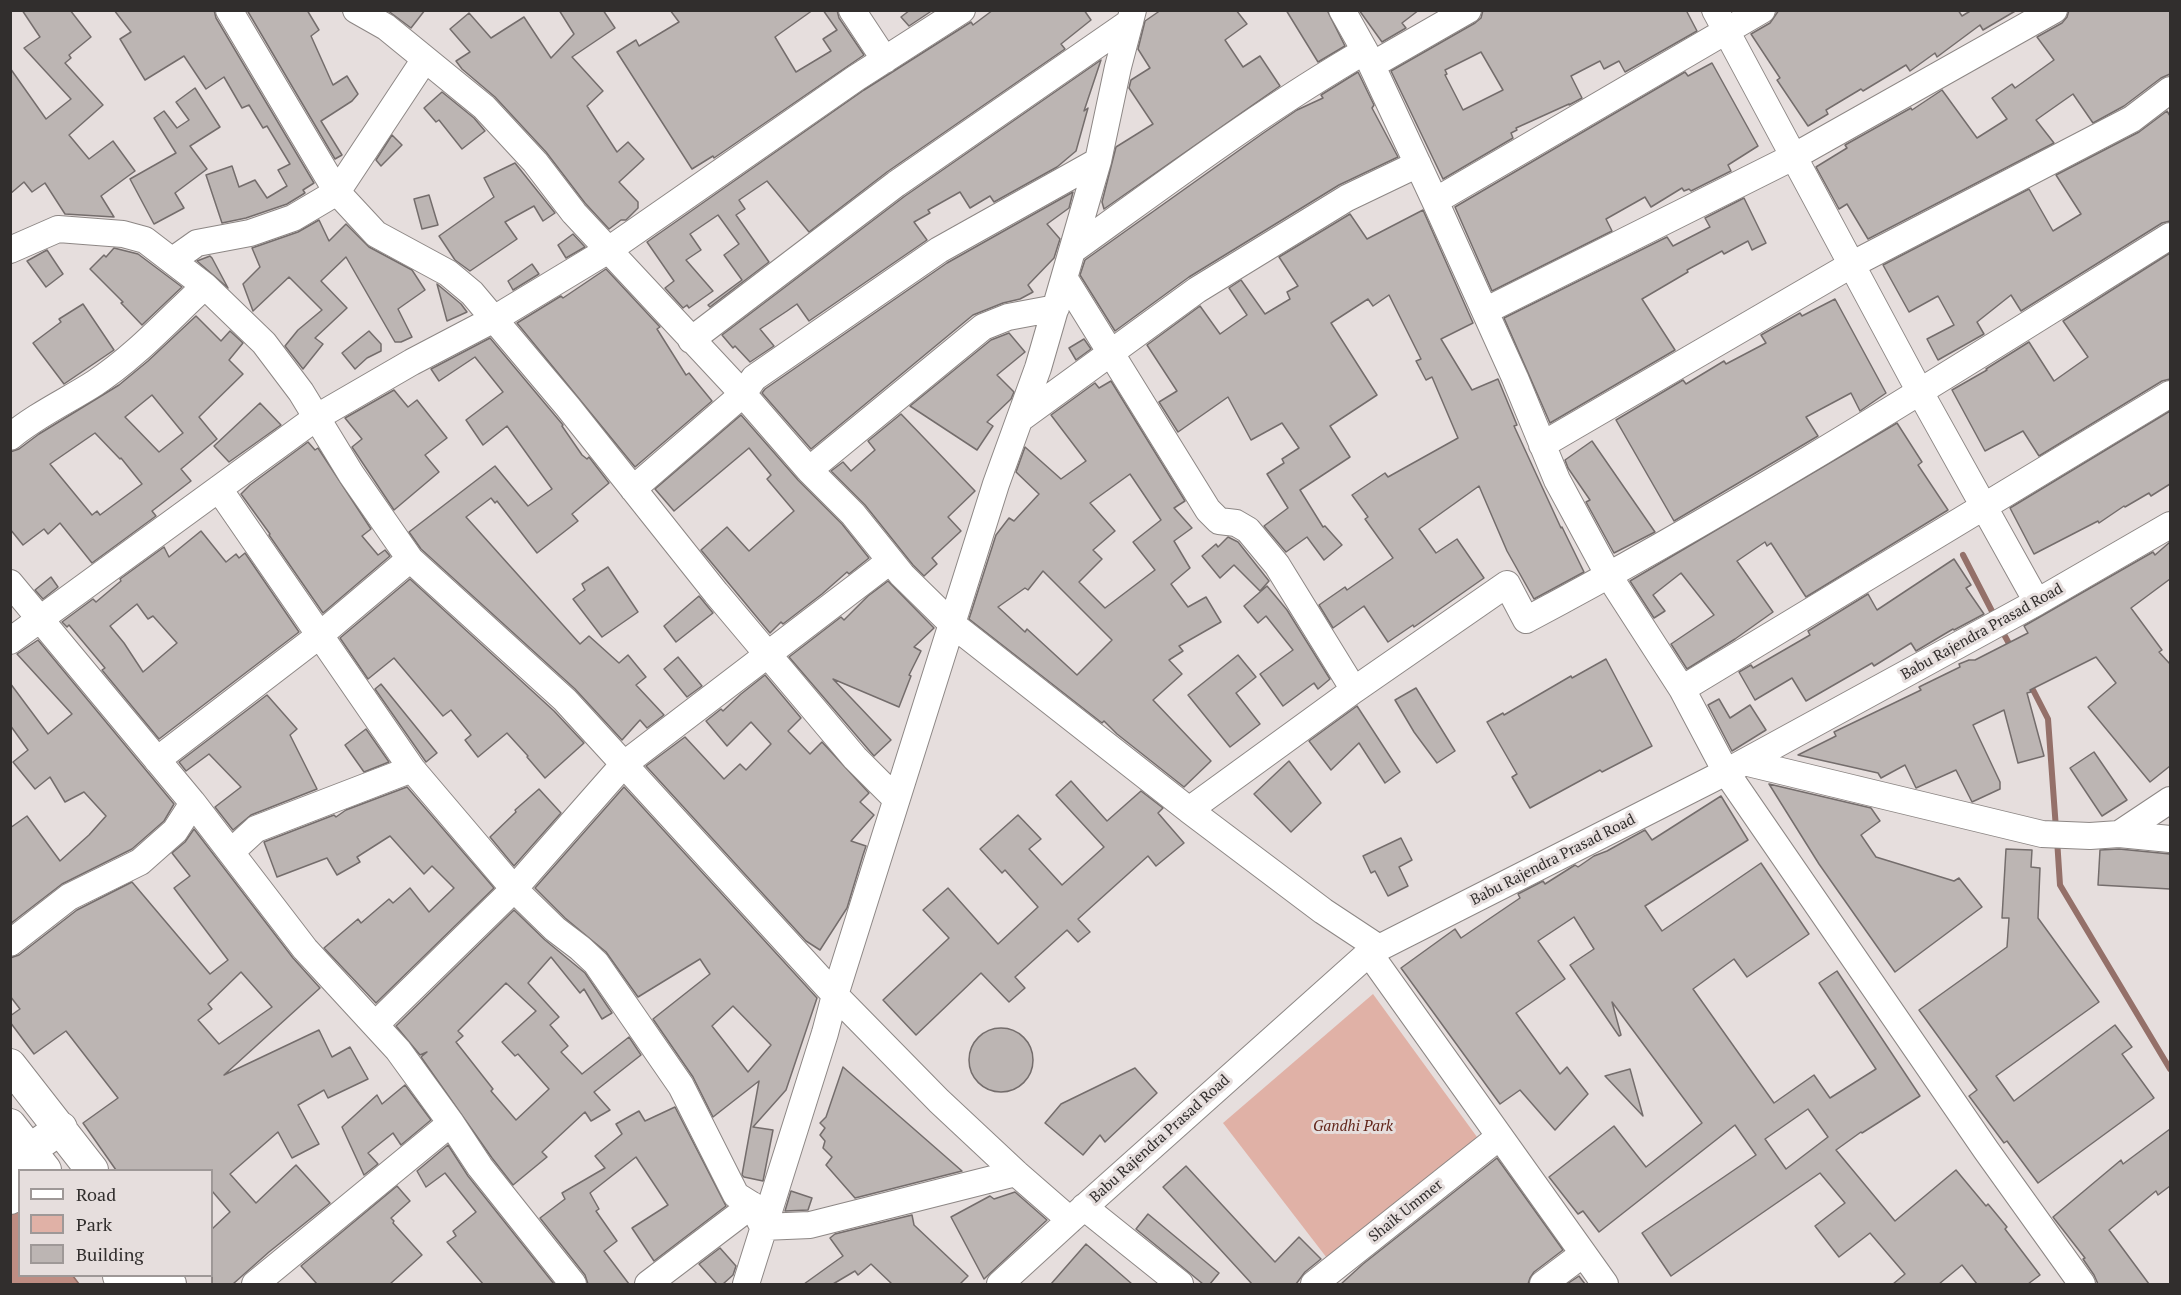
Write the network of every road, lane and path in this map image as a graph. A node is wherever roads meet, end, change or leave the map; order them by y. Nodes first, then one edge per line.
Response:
1 (229, 10) edge
2 (356, 10) edge
3 (852, 10) edge
4 (962, 10) edge
5 (1342, 10) edge
6 (1468, 10) edge
7 (1762, 10) edge
8 (2054, 10) edge
9 (1131, 16) edge
10 (1721, 22) edge
11 (1369, 58) junction
12 (424, 59) junction
13 (885, 60) junction
14 (2170, 90) edge
15 (1793, 157) junction
16 (1098, 161) junction
17 (1418, 164) junction
18 (337, 192) junction
19 (1436, 201) junction
20 (2170, 236) edge
21 (609, 249) junction
22 (10, 250) edge
23 (1073, 250) junction
24 (173, 260) junction
25 (1851, 265) junction
26 (1065, 279) junction
27 (205, 286) junction
28 (1056, 308) junction
29 (1485, 311) junction
30 (494, 319) junction
31 (691, 340) junction
32 (1111, 353) junction
33 (1920, 392) junction
34 (743, 394) junction
35 (2170, 394) edge
36 (317, 417) junction
37 (1020, 419) junction
38 (10, 437) edge
39 (1542, 445) junction
40 (809, 470) junction
41 (219, 489) junction
42 (633, 489) junction
43 (1984, 506) junction
44 (2170, 525) edge
45 (410, 559) junction
46 (890, 561) junction
47 (1609, 576) junction
48 (10, 583) edge
49 (2037, 602) junction
50 (40, 619) junction
51 (952, 624) junction
52 (320, 635) junction
53 (10, 641) edge
54 (768, 655) junction
55 (1683, 689) junction
56 (1354, 690) junction
57 (157, 760) junction
58 (623, 765) junction
59 (1735, 767) junction
60 (412, 769) junction
61 (896, 799) junction
62 (2170, 800) edge
63 (193, 803) junction
64 (1190, 810) junction
65 (2119, 834) junction
66 (2170, 839) edge
67 (231, 852) junction
68 (514, 889) junction
69 (10, 943) edge
70 (1374, 950) junction
71 (834, 995) junction
72 (375, 1025) junction
73 (10, 1065) edge
74 (451, 1123) junction
75 (10, 1125) edge
76 (1498, 1137) junction
77 (77, 1150) edge
78 (28, 1161) edge
79 (53, 1169) edge
80 (1016, 1173) junction
81 (1077, 1213) junction
82 (758, 1216) junction
83 (1583, 1254) junction
84 (255, 1284) edge
85 (573, 1284) edge
86 (648, 1284) edge
87 (746, 1284) edge
88 (1000, 1284) edge
89 (1180, 1284) edge
90 (1316, 1284) edge
91 (1543, 1284) edge
92 (1605, 1284) edge
93 (2082, 1284) edge

1 - 18 street
2 - 12 street
3 - 13 street
4 - 13 street
5 - 11 street
6 - 11 street
7 - 10 street
8 - 15 street
9 - 16 street
9 - 31 street
10 - 15 street
10 - 19 street
11 - 17 street
11 - 23 street
12 - 18 street
12 - 21 street
13 - 21 street
14 - 25 street
15 - 25 street
15 - 29 street
16 - 23 street
16 - 34 street
17 - 19 street
17 - 32 street
18 - 24 street
18 - 30 street
19 - 29 street
20 - 33 street
21 - 30 street
21 - 31 street
22 - 24 street
23 - 26 street
24 - 27 street
25 - 33 street
25 - 39 street
26 - 28 street
26 - 32 street
27 - 36 street
27 - 38 street
28 - 37 street
28 - 40 street
29 - 39 street
30 - 36 street
30 - 42 street
31 - 34 street
32 - 37 street
32 - 56 street
33 - 43 street
33 - 47 street
34 - 40 street
34 - 42 street
35 - 43 street
36 - 41 street
36 - 45 street
37 - 51 street
39 - 47 street
40 - 46 street
41 - 50 street
41 - 52 street
42 - 54 street
43 - 49 street
43 - 55 street
44 - 49 street, Babu Rajendra Prasad Road
45 - 52 street
45 - 58 street
46 - 51 street
46 - 54 street
47 - 55 street
47 - 56 street
48 - 50 street
49 - 59 street, Babu Rajendra Prasad Road
50 - 53 street
50 - 57 street
51 - 61 street
51 - 64 street
52 - 57 street
52 - 60 street
54 - 58 street
54 - 61 street
55 - 59 street
56 - 64 street
57 - 63 street
58 - 68 street
58 - 71 street
59 - 65 street
59 - 70 street, Babu Rajendra Prasad Road
59 - 93 street
60 - 67 street
60 - 68 street
61 - 71 street
62 - 65 street
63 - 67 street
63 - 69 street
64 - 70 street
65 - 66 street
67 - 72 street
68 - 72 street
68 - 82 street
70 - 76 street
70 - 81 street, Babu Rajendra Prasad Road
71 - 80 street
71 - 82 street
72 - 74 street
73 - 77 main road
74 - 84 street
74 - 85 street
75 - 78 main road
76 - 83 street
76 - 90 street, Shaik Ummer
77 - 78 main road
77 - 79 main road
80 - 81 street
80 - 82 street
81 - 88 street, Babu Rajendra Prasad Road
81 - 89 street
82 - 86 street
82 - 87 street
83 - 91 street
83 - 92 street

